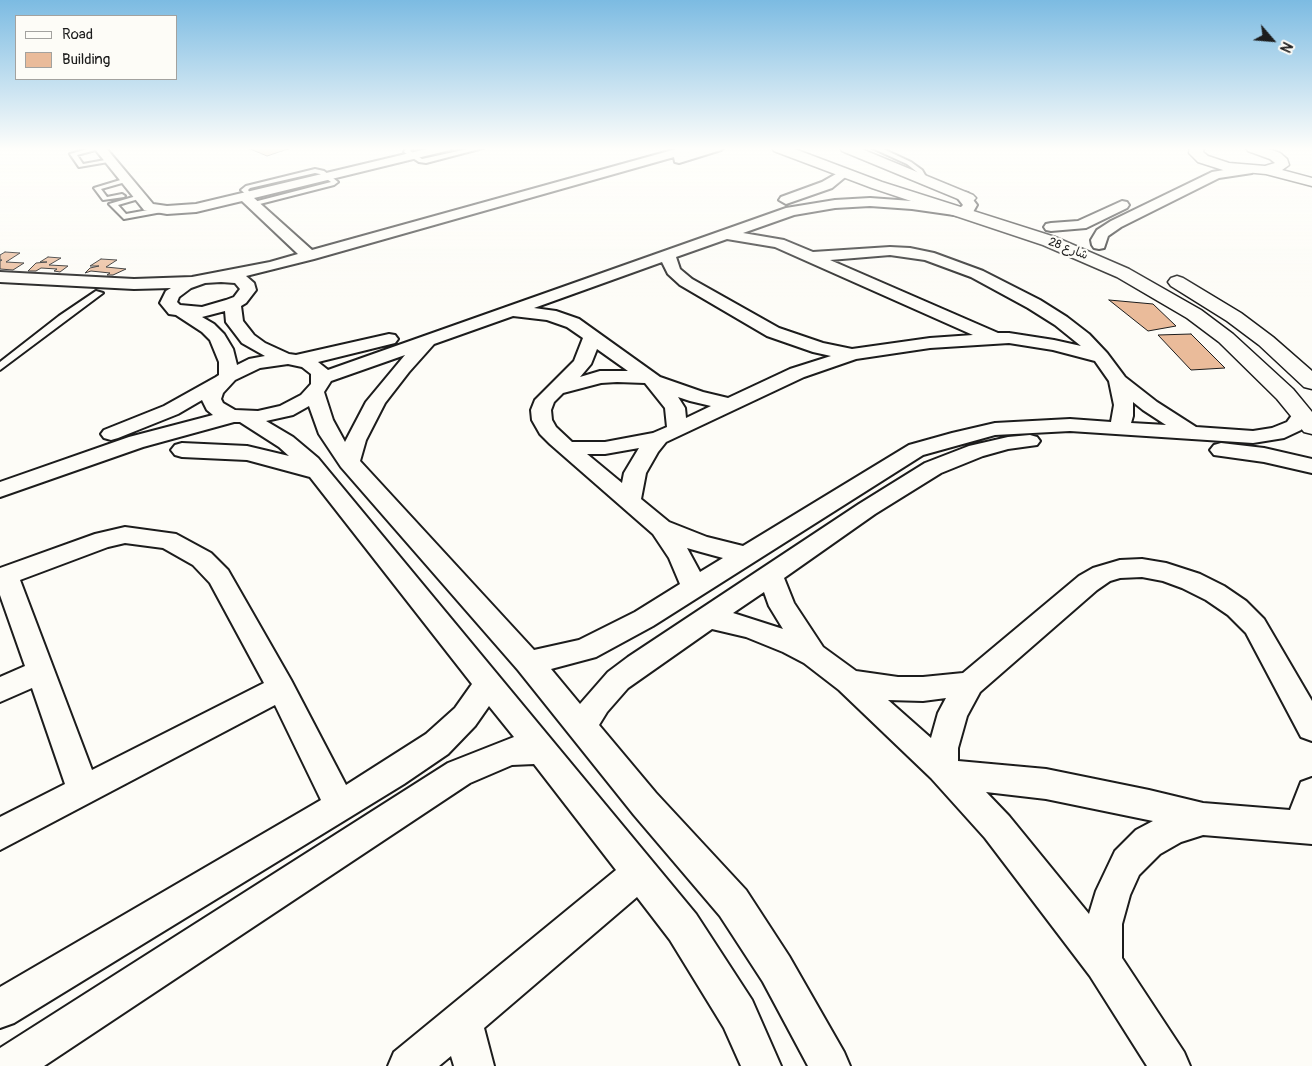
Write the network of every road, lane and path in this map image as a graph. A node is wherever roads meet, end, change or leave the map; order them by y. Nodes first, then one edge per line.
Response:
1 (131, 198) edge
2 (141, 198) edge
3 (252, 198) edge
4 (529, 198) joint
5 (794, 198) joint
6 (937, 198) edge
7 (952, 198) edge
8 (1137, 198) dead end
9 (1170, 198) edge
10 (248, 199) junction
11 (962, 204) junction
12 (809, 207) junction
13 (159, 210) junction
14 (1096, 217) junction
15 (765, 219) junction
16 (1009, 221) junction
17 (1116, 224) junction
18 (1051, 226) junction
19 (724, 234) junction
20 (779, 243) junction
21 (1099, 245) junction
22 (871, 253) junction
23 (667, 254) junction
24 (309, 256) junction
25 (812, 257) junction
26 (1134, 260) dead end
27 (619, 271) junction
28 (1159, 273) dead end
29 (854, 276) junction
30 (0, 277) edge
31 (221, 277) junction
32 (194, 282) junction
33 (686, 282) junction
34 (248, 286) junction
35 (0, 289) edge
36 (563, 291) junction
37 (98, 293) junction
38 (898, 295) junction
39 (232, 304) junction
40 (175, 308) junction
41 (508, 310) junction
42 (1062, 321) junction
43 (573, 323) junction
44 (773, 332) junction
45 (592, 336) junction
46 (432, 338) junction
47 (1001, 338) junction
48 (930, 343) junction
49 (853, 354) junction
50 (1101, 357) junction
51 (293, 360) junction
52 (0, 366) edge
53 (797, 373) junction
54 (224, 379) junction
55 (652, 380) junction
56 (1118, 381) junction
57 (1312, 382) edge
58 (319, 385) junction
59 (554, 390) junction
60 (1284, 394) junction
61 (1312, 394) edge
62 (728, 404) junction
63 (239, 417) junction
64 (1307, 421) edge
65 (1119, 427) junction
66 (668, 434) junction
67 (1198, 440) junction
68 (567, 448) junction
69 (182, 450) dead end
70 (348, 462) junction
71 (1312, 466) edge
72 (0, 472) edge
73 (320, 474) junction
74 (0, 490) edge
75 (844, 494) junction
76 (629, 501) junction
77 (867, 509) junction
78 (661, 528) junction
79 (746, 555) junction
80 (770, 575) junction
81 (3, 577) edge
82 (694, 588) junction
83 (706, 617) junction
84 (612, 637) junction
85 (814, 655) junction
86 (528, 662) junction
87 (638, 665) junction
88 (41, 671) junction
89 (849, 682) junction
90 (489, 684) junction
91 (970, 684) junction
92 (281, 688) junction
93 (0, 690) edge
94 (581, 726) junction
95 (1312, 728) edge
96 (541, 750) junction
97 (945, 771) junction
98 (393, 774) junction
99 (84, 791) junction
100 (1312, 793) edge
101 (411, 803) junction
102 (340, 805) junction
103 (1203, 819) junction
104 (1306, 828) edge
105 (0, 834) edge
106 (639, 873) junction
107 (1103, 962) junction
108 (0, 1010) edge
109 (463, 1021) junction
110 (1171, 1062) edge
111 (8, 1066) edge
112 (408, 1066) edge
113 (474, 1066) edge
114 (761, 1066) edge
115 (830, 1066) edge

1 - 13 lane
2 - 13 street
3 - 10 street
4 - 24 street
4 - 34 street
5 - 12 street
5 - 51 street
6 - 11 street, شارع 28
7 - 11 street, شارع 28
8 - 14 street
9 - 17 street
10 - 13 street
10 - 24 street
11 - 12 street
11 - 16 street, شارع 28
12 - 15 street
14 - 17 street
14 - 18 street
15 - 19 street
15 - 20 street
16 - 18 street, شارع 28
16 - 60 street, شارع 28
17 - 21 street
18 - 21 street, شارع 28
19 - 20 street
19 - 23 street
20 - 25 street
21 - 26 street, شارع 28
22 - 25 street
22 - 29 street
22 - 42 street
23 - 27 street
23 - 33 street
24 - 31 street
25 - 29 street
27 - 33 street
27 - 36 street
28 - 57 street
29 - 38 street
30 - 32 street
31 - 32 street
31 - 34 street
32 - 40 street
33 - 44 street
34 - 39 street
35 - 37 street
36 - 41 street
36 - 43 street
37 - 40 street
37 - 52 lane
38 - 47 street
38 - 48 street
39 - 40 street
39 - 51 street
40 - 54 street
41 - 43 street
41 - 46 street
42 - 47 street
42 - 50 street
43 - 45 street
44 - 49 street
44 - 53 street
45 - 55 street
45 - 59 street
46 - 58 street
46 - 70 street
47 - 48 street
47 - 50 street
48 - 49 street
49 - 53 street
50 - 56 street
51 - 54 street
51 - 58 street
53 - 62 street
54 - 63 street
54 - 72 street
55 - 59 street
55 - 62 street
55 - 66 street
56 - 65 street
56 - 67 street
58 - 63 street
58 - 70 street
59 - 68 street
60 - 61 street
60 - 64 street, شارع 28
62 - 66 street
63 - 73 street
63 - 74 street
64 - 67 street
65 - 67 street
65 - 75 street
66 - 68 street
66 - 76 street
67 - 71 street
67 - 77 street
68 - 76 street
69 - 73 street
70 - 86 street
73 - 90 street
75 - 77 street
75 - 79 street
76 - 78 street
77 - 80 street
78 - 79 street
78 - 82 street
79 - 82 street
80 - 83 street
80 - 85 street
81 - 88 street
81 - 92 street
82 - 84 street
83 - 85 street
83 - 87 street
84 - 86 street
84 - 87 street
85 - 89 street
86 - 94 street
87 - 94 street
88 - 93 street
88 - 99 street
89 - 91 street
89 - 97 street
90 - 96 street
90 - 98 street
91 - 95 street
91 - 97 street
92 - 99 street
92 - 102 street
94 - 115 street
96 - 101 street
96 - 106 street
97 - 103 street
97 - 107 street
98 - 101 street
98 - 102 street
99 - 105 street
100 - 104 street
101 - 111 street
102 - 108 street
103 - 104 street
103 - 107 street
106 - 109 street
106 - 114 street
107 - 110 street
109 - 112 street
109 - 113 street

